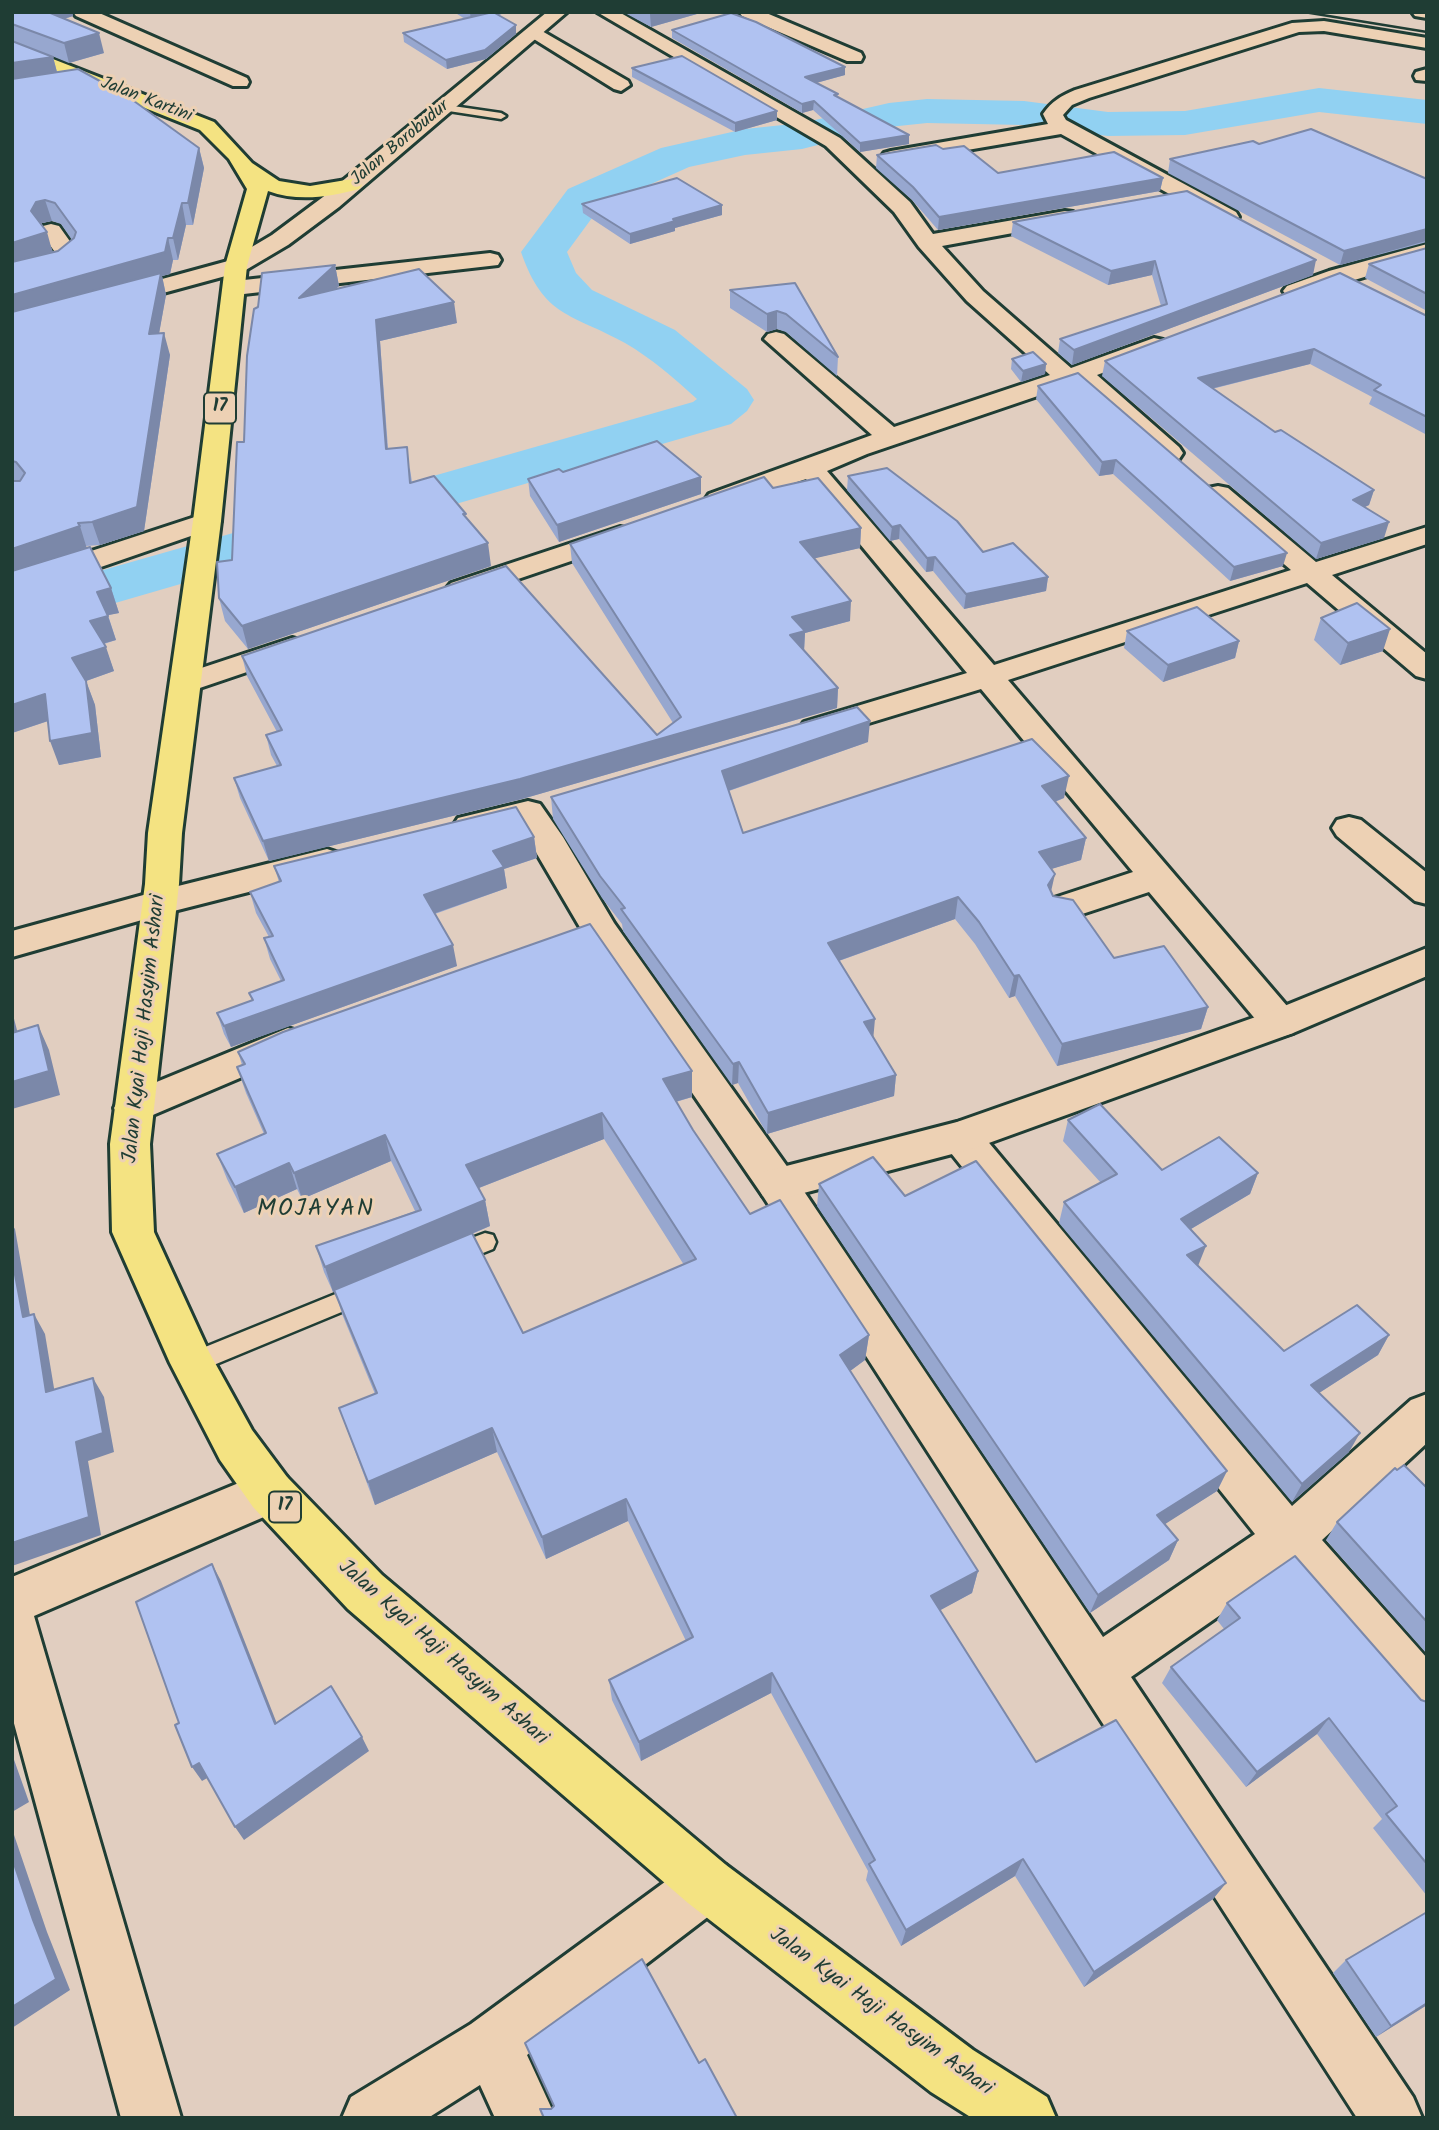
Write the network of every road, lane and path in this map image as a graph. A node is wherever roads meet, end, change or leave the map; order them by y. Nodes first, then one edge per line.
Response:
1 (82, 12) edge
2 (606, 12) edge
3 (748, 12) edge
4 (1421, 12) edge
5 (1427, 13) edge
6 (552, 14) edge
7 (674, 29) edge
8 (535, 32) junction
9 (649, 36) junction
10 (1427, 43) edge
11 (12, 48) edge
12 (854, 57) dead end
13 (91, 80) junction
14 (240, 82) dead end
15 (621, 85) dead end
16 (52, 86) edge
17 (446, 108) junction
18 (501, 116) dead end
19 (1057, 120) junction
20 (857, 162) junction
21 (248, 168) junction
22 (352, 185) junction
23 (1187, 195) junction
24 (1148, 202) edge
25 (1082, 214) edge
26 (1245, 226) edge
27 (51, 231) dead end
28 (927, 242) junction
29 (1427, 251) edge
30 (490, 260) dead end
31 (12, 276) edge
32 (235, 277) junction
33 (1272, 300) edge
34 (12, 327) edge
35 (1182, 334) edge
36 (776, 339) dead end
37 (1073, 375) junction
38 (890, 437) junction
39 (811, 468) junction
40 (693, 509) edge
41 (640, 527) edge
42 (1427, 535) edge
43 (202, 553) junction
44 (1313, 574) junction
45 (12, 586) edge
46 (432, 599) edge
47 (315, 639) edge
48 (1427, 670) edge
49 (986, 677) junction
50 (184, 684) junction
51 (793, 735) edge
52 (1349, 828) dead end
53 (435, 835) edge
54 (369, 851) edge
55 (1156, 877) junction
56 (1427, 892) edge
57 (158, 903) junction
58 (1063, 908) edge
59 (12, 944) edge
60 (1427, 961) edge
61 (1280, 1023) junction
62 (316, 1032) edge
63 (134, 1108) junction
64 (961, 1137) junction
65 (777, 1184) junction
66 (485, 1242) dead end
67 (434, 1263) edge
68 (383, 1284) edge
69 (192, 1363) junction
70 (1427, 1414) edge
71 (270, 1492) junction
72 (1289, 1539) junction
73 (12, 1601) edge
74 (12, 1623) edge
75 (1098, 1670) junction
76 (1427, 1696) edge
77 (707, 1884) junction
78 (492, 2045) junction
79 (150, 2118) edge
80 (372, 2118) edge
81 (526, 2118) edge
82 (1026, 2118) edge
83 (1392, 2118) edge

1 - 14 street
2 - 9 street
3 - 12 street
4 - 5 street
6 - 8 street, Jalan Borobudur
7 - 9 street
8 - 15 street
8 - 17 street, Jalan Borobudur
9 - 20 street
10 - 19 street
11 - 13 highway, Jalan Kartini / 17
13 - 16 street
13 - 21 highway, Jalan Kartini / 17
17 - 18 lane
17 - 22 street, Jalan Borobudur
19 - 20 street
19 - 23 street
20 - 28 street
21 - 22 highway
21 - 32 highway, Jalan Kartini / 17
22 - 32 street, Jalan Borobudur
23 - 24 street
23 - 26 street
25 - 28 street
27 - 31 street
28 - 37 street
29 - 33 street
30 - 32 street
32 - 34 street
32 - 43 highway, Jalan Kyai Haji Hasyim Ashari / 17
35 - 37 street
36 - 38 street
37 - 38 street
37 - 44 street
38 - 39 street
39 - 40 street
39 - 49 street
41 - 46 street
42 - 44 street
43 - 45 street
43 - 50 highway, Jalan Kyai Haji Hasyim Ashari / 17
44 - 48 street
44 - 49 street
47 - 50 street
49 - 51 street
49 - 55 street
50 - 57 highway, Jalan Kyai Haji Hasyim Ashari / 17
52 - 56 street
53 - 65 street
54 - 57 street
55 - 58 street
55 - 61 street
57 - 59 street
57 - 63 highway, Jalan Kyai Haji Hasyim Ashari / 17
60 - 61 street
61 - 64 street
62 - 63 street
63 - 69 highway, Jalan Kyai Haji Hasyim Ashari / 17
64 - 65 street
64 - 72 street
65 - 75 street
66 - 67 lane
68 - 69 lane
69 - 71 highway, Jalan Kyai Haji Hasyim Ashari / 17
70 - 72 street
71 - 73 street
71 - 77 highway, Jalan Kyai Haji Hasyim Ashari / 17
72 - 75 street
72 - 76 street
74 - 79 street
75 - 83 street
77 - 78 street
77 - 82 highway, Jalan Kyai Haji Hasyim Ashari / 17
78 - 80 street
78 - 81 street

